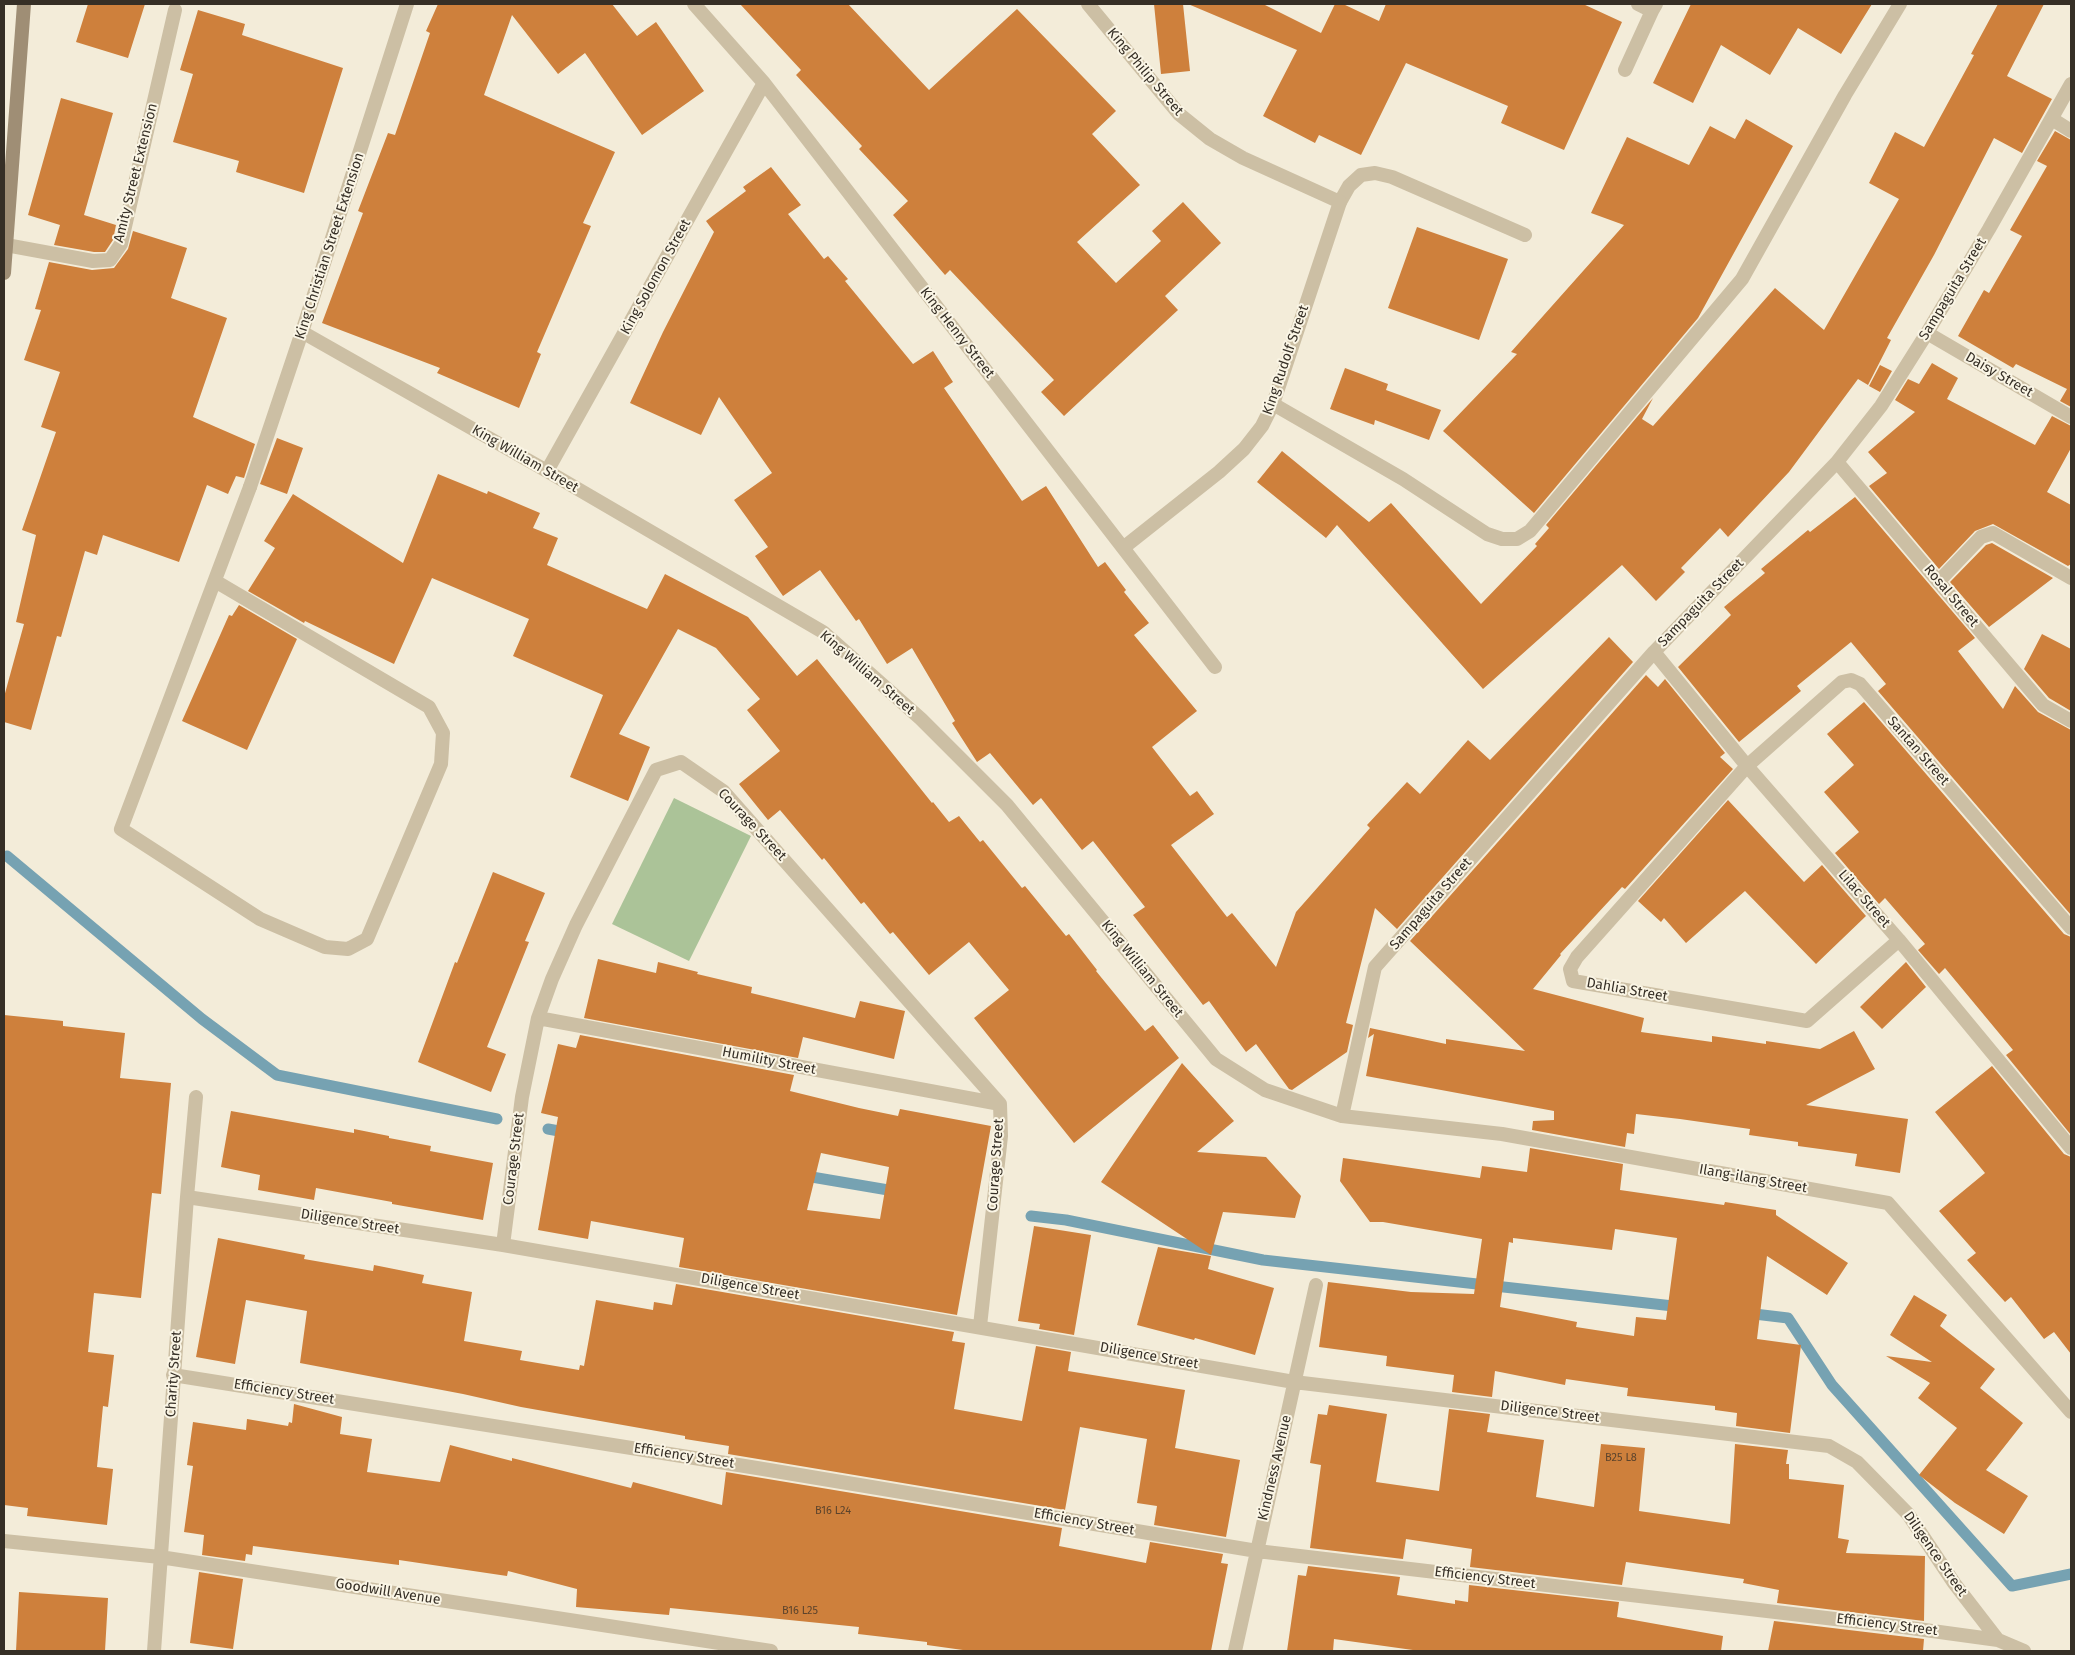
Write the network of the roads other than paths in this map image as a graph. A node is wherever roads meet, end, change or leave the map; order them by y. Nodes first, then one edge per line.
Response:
1 (21, 4) edge
2 (407, 4) edge
3 (694, 4) edge
4 (1088, 4) edge
5 (1638, 4) edge
6 (1900, 4) edge
7 (1654, 7) edge
8 (175, 10) dead end
9 (1625, 70) dead end
10 (764, 82) junction
11 (2071, 84) edge
12 (2052, 119) junction
13 (2071, 131) edge
14 (1340, 202) junction
15 (1525, 235) dead end
16 (6, 245) junction
17 (4, 273) edge
18 (302, 332) junction
19 (1927, 333) junction
20 (1273, 404) junction
21 (2071, 417) edge
22 (1837, 462) junction
23 (547, 471) junction
24 (1123, 548) junction
25 (2071, 578) edge
26 (215, 581) junction
27 (1939, 581) junction
28 (1654, 652) junction
29 (1215, 667) dead end
30 (2071, 721) edge
31 (1747, 766) junction
32 (2071, 928) edge
33 (1899, 940) junction
34 (538, 1018) junction
35 (196, 1097) dead end
36 (1000, 1104) junction
37 (1342, 1116) junction
38 (2071, 1148) edge
39 (187, 1197) junction
40 (503, 1245) junction
41 (1316, 1285) dead end
42 (980, 1326) junction
43 (173, 1375) junction
44 (1294, 1382) junction
45 (2071, 1412) edge
46 (4, 1541) edge
47 (1257, 1551) junction
48 (160, 1557) junction
49 (1998, 1640) junction
50 (154, 1651) edge
51 (772, 1651) edge
52 (1235, 1651) edge
53 (2024, 1651) edge

1 - 16 main road
2 - 18 street, King Christian Street Extension
3 - 10 street, King Henry Street
4 - 14 street, King Philip Street
5 - 7 street
6 - 20 street
7 - 9 street
8 - 16 street, Amity Street Extension
10 - 23 street, King Solomon Street
10 - 24 street, King Henry Street
11 - 12 street, Sampaguita Street
12 - 13 street
12 - 19 street, Sampaguita Street
14 - 15 street, King Rudolf Street
14 - 20 street, King Rudolf Street
16 - 17 main road
18 - 23 street, King William Street
18 - 26 street, King Christian Street Extension
19 - 21 street, Daisy Street
19 - 22 street, Sampaguita Street
20 - 24 street, King Rudolf Street
22 - 27 street, Rosal Street
22 - 28 street, Sampaguita Street
23 - 37 street, King William Street
24 - 29 street, King Henry Street
25 - 27 street
26 - 26 street, King Christian Street Extension
27 - 30 street, Rosal Street
28 - 31 street, Lilac Street
28 - 37 street, Sampaguita Street
31 - 32 street, Santan Street
31 - 33 street, Lilac Street
31 - 33 street, Dahlia Street
33 - 38 street, Lilac Street
34 - 36 street, Humility Street
34 - 36 street, Courage Street
34 - 40 street, Courage Street
35 - 39 street, Charity Street
36 - 42 street, Courage Street
37 - 45 street, Ilang-ilang Street
39 - 40 street, Diligence Street
39 - 43 street, Charity Street
40 - 42 street, Diligence Street
41 - 44 street, Kindness Avenue
42 - 44 street, Diligence Street
43 - 47 street, Efficiency Street
43 - 48 street, Charity Street
44 - 47 street, Kindness Avenue
44 - 49 street, Diligence Street
46 - 48 street, Goodwill Avenue
47 - 49 street, Efficiency Street
47 - 52 street, Kindness Avenue
48 - 50 street, Charity Street
48 - 51 street, Goodwill Avenue
49 - 53 street, Diligence Street

